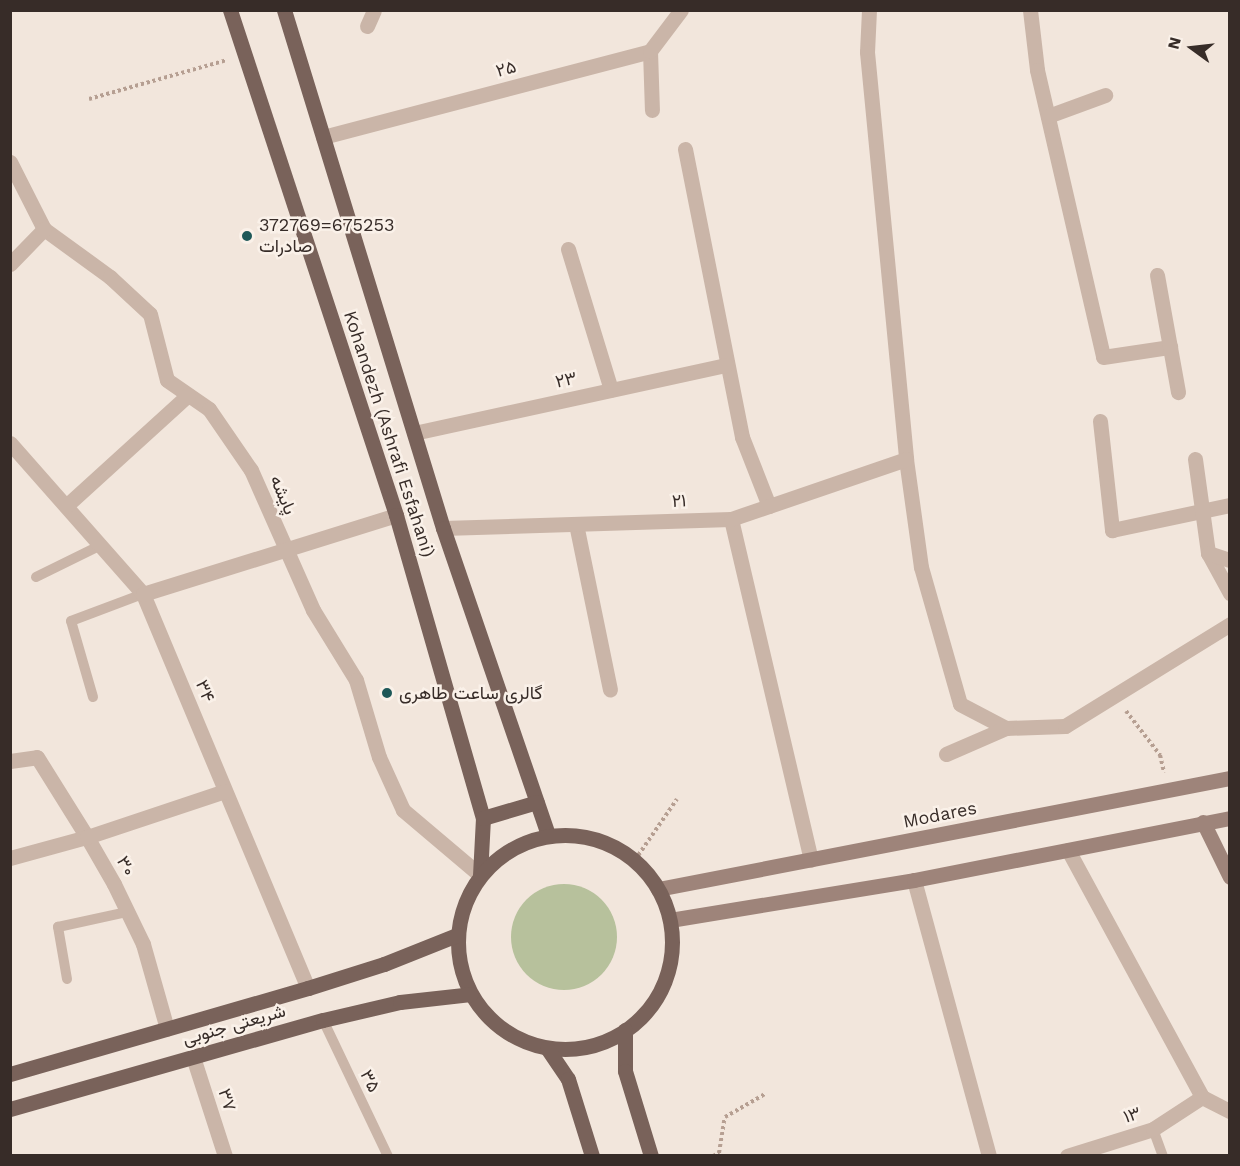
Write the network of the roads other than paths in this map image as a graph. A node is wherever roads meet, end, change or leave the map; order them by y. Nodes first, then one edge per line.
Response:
1 (230, 10) edge
2 (284, 10) edge
3 (374, 10) edge
4 (681, 10) edge
5 (868, 10) edge
6 (1030, 10) edge
7 (367, 26) dead end
8 (650, 51) junction
9 (1105, 95) dead end
10 (652, 111) dead end
11 (1048, 116) junction
12 (323, 137) junction
13 (685, 149) dead end
14 (10, 162) edge
15 (44, 229) junction
16 (568, 249) dead end
17 (10, 264) edge
18 (1157, 275) dead end
19 (1170, 347) junction
20 (726, 365) junction
21 (611, 390) junction
22 (1178, 392) dead end
23 (188, 395) junction
24 (1100, 422) dead end
25 (414, 433) junction
26 (10, 443) edge
27 (906, 459) junction
28 (1195, 459) dead end
29 (1230, 505) edge
30 (66, 506) junction
31 (769, 506) junction
32 (1202, 510) junction
33 (396, 514) junction
34 (731, 519) junction
35 (576, 524) junction
36 (443, 528) junction
37 (100, 545) junction
38 (285, 550) junction
39 (1208, 553) junction
40 (1230, 560) edge
41 (36, 577) dead end
42 (1230, 593) edge
43 (143, 594) junction
44 (1230, 624) edge
45 (610, 690) dead end
46 (93, 697) dead end
47 (1006, 728) junction
48 (946, 754) dead end
49 (10, 761) edge
50 (1230, 778) edge
51 (225, 791) junction
52 (537, 802) junction
53 (483, 818) junction
54 (1230, 818) edge
55 (1203, 822) junction
56 (548, 835) junction
57 (87, 837) junction
58 (1068, 849) junction
59 (10, 858) edge
60 (811, 860) junction
61 (480, 875) junction
62 (1230, 877) edge
63 (914, 880) junction
64 (658, 889) junction
65 (127, 912) junction
66 (669, 920) junction
67 (457, 935) junction
68 (67, 979) dead end
69 (308, 988) junction
70 (471, 994) junction
71 (323, 1020) junction
72 (167, 1029) junction
73 (624, 1030) junction
74 (547, 1048) junction
75 (193, 1057) junction
76 (10, 1074) edge
77 (1202, 1097) junction
78 (10, 1110) edge
79 (1230, 1111) edge
80 (1153, 1129) junction
81 (225, 1155) edge
82 (388, 1155) edge
83 (592, 1155) edge
84 (651, 1155) edge
85 (989, 1155) edge
86 (1067, 1155) edge
87 (1163, 1155) edge

1 - 33 main road, Kohandezh (Ashrafi Esfahani)
2 - 12 main road, Kohandezh (Ashrafi Esfahani)
3 - 7 street
4 - 8 street
5 - 27 street
6 - 11 street
8 - 10 street
8 - 12 street, ۲۵
9 - 11 street
11 - 19 street
12 - 25 main road, Kohandezh (Ashrafi Esfahani)
13 - 20 street
14 - 15 street, پایشه
15 - 17 street
15 - 23 street, پایشه
16 - 21 street
18 - 19 street
19 - 22 street
20 - 21 street, ۲۳
20 - 31 street
21 - 25 street, ۲۳
23 - 30 street
23 - 38 street, پایشه
24 - 32 street
25 - 36 main road, Kohandezh (Ashrafi Esfahani)
26 - 30 street, ۳۴
27 - 31 street, ۲۱
27 - 47 street
28 - 32 street
29 - 32 street
30 - 37 street, ۳۴
31 - 34 street, ۲۱
32 - 39 street
33 - 38 street
33 - 53 main road, Kohandezh (Ashrafi Esfahani)
34 - 35 street, ۲۱
34 - 60 street
35 - 36 street, ۲۱
35 - 45 street
36 - 52 main road, Kohandezh (Ashrafi Esfahani)
37 - 41 lane
37 - 43 street, ۳۴
38 - 43 street
38 - 61 street, پایشه
39 - 40 street
39 - 42 street
43 - 46 lane
43 - 51 street, ۳۴
44 - 47 street
47 - 48 street
49 - 57 street, ۳۰
50 - 60 main road, Modares
51 - 57 street
51 - 69 street, ۳۴
52 - 53 main road
52 - 56 main road, Kohandezh (Ashrafi Esfahani)
53 - 61 main road, Kohandezh (Ashrafi Esfahani)
54 - 55 main road
55 - 58 main road
55 - 62 main road
56 - 61 main road
56 - 64 main road
57 - 59 street
57 - 65 street, ۳۰
58 - 63 main road
58 - 77 street
60 - 64 main road, Modares
61 - 67 main road
63 - 66 main road
63 - 85 street
64 - 66 main road
65 - 68 lane
65 - 72 street, ۳۰
66 - 73 main road
67 - 69 main road, شریعتی جنوبی
67 - 70 main road
69 - 72 main road, شریعتی جنوبی
70 - 71 main road, شریعتی جنوبی
70 - 74 main road
71 - 75 main road, شریعتی جنوبی
71 - 82 lane, ۳۵
72 - 76 main road, شریعتی جنوبی
73 - 74 main road
73 - 84 main road
74 - 83 main road
75 - 78 main road, شریعتی جنوبی
75 - 81 street, ۳۷
77 - 79 street
77 - 80 street, ۱۳
80 - 86 street, ۱۳
80 - 87 lane

